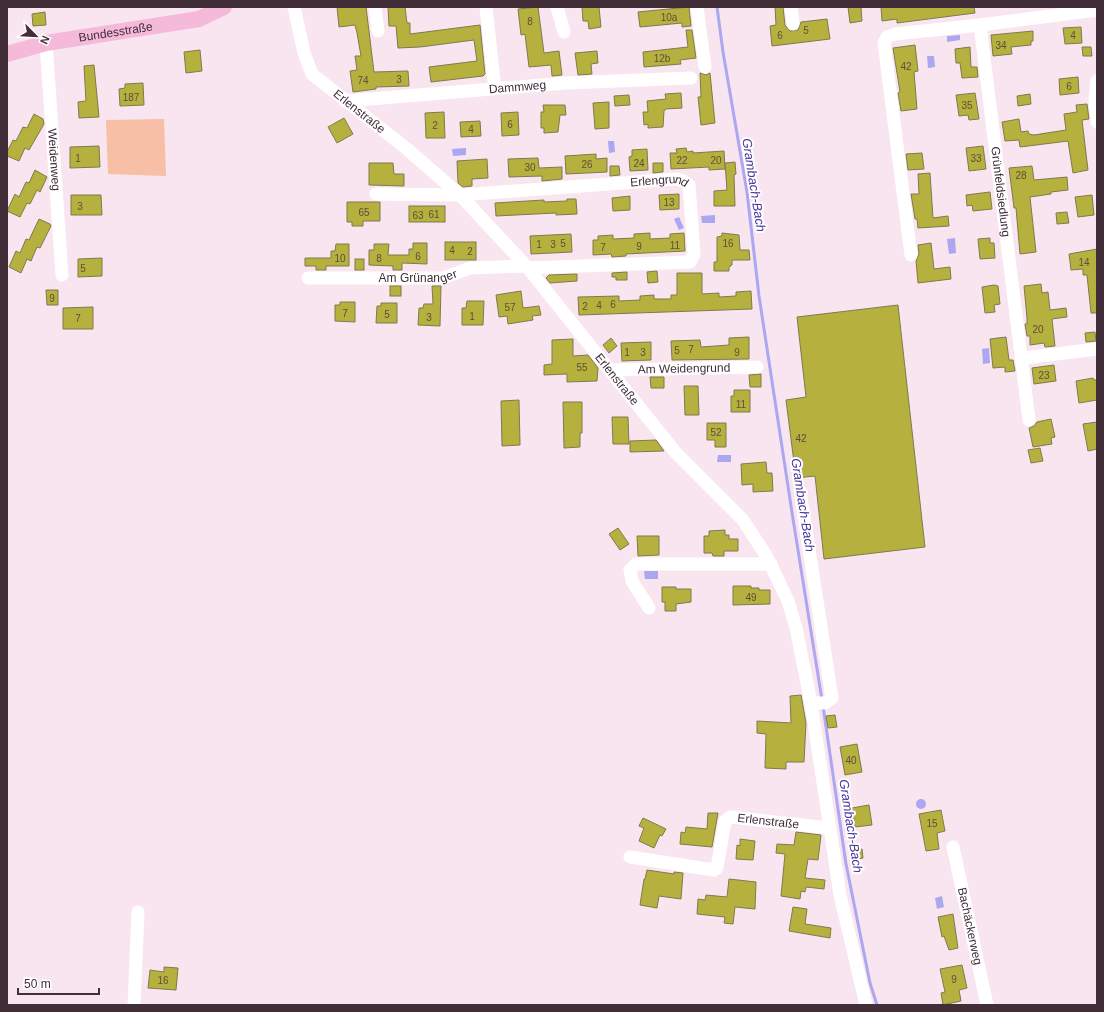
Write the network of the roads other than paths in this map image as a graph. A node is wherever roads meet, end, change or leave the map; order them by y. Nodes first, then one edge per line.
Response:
1 (224, 7) edge
2 (294, 7) edge
3 (375, 7) edge
4 (486, 7) edge
5 (557, 7) edge
6 (697, 7) edge
7 (791, 7) edge
8 (1097, 10) edge
9 (793, 24) dead end
10 (980, 25) junction
11 (378, 31) dead end
12 (564, 32) dead end
13 (46, 43) junction
14 (7, 54) edge
15 (705, 67) dead end
16 (691, 78) dead end
17 (494, 81) dead end
18 (1097, 81) edge
19 (344, 101) junction
20 (1097, 122) edge
21 (376, 194) dead end
22 (460, 195) junction
23 (911, 255) dead end
24 (527, 267) junction
25 (62, 275) dead end
26 (308, 278) dead end
27 (1097, 349) edge
28 (1023, 358) junction
29 (757, 367) dead end
30 (611, 370) junction
31 (1029, 420) dead end
32 (800, 492) dead end
33 (771, 564) junction
34 (649, 608) dead end
35 (818, 704) junction
36 (830, 828) junction
37 (954, 847) dead end
38 (630, 857) dead end
39 (138, 912) dead end
40 (134, 1005) edge
41 (866, 1005) edge
42 (987, 1005) edge

1 - 13 main road, Bundesstraße
2 - 19 street, Erlenstraße
3 - 11 street
4 - 17 street
5 - 12 street
6 - 15 street
7 - 9 street
8 - 10 street
10 - 23 street
10 - 28 street, Grünfeldsiedlung
13 - 14 main road, Bundesstraße
13 - 25 street, Weidenweg
16 - 19 street, Dammweg
18 - 20 street
19 - 22 street, Erlenstraße
21 - 22 street
22 - 24 street, Erlenstraße
22 - 24 street, Erlengrund
24 - 26 street, Am Grünanger
24 - 30 street, Erlenstraße
27 - 28 street
28 - 31 street, Grünfeldsiedlung
29 - 30 street, Am Weidengrund
30 - 33 street, Erlenstraße
32 - 35 street, Erlenstraße
33 - 34 street
33 - 35 street, Erlenstraße
35 - 36 street, Erlenstraße
36 - 38 street, Erlenstraße
36 - 41 street, Erlenstraße
37 - 42 street, Bachäckerweg
39 - 40 street

